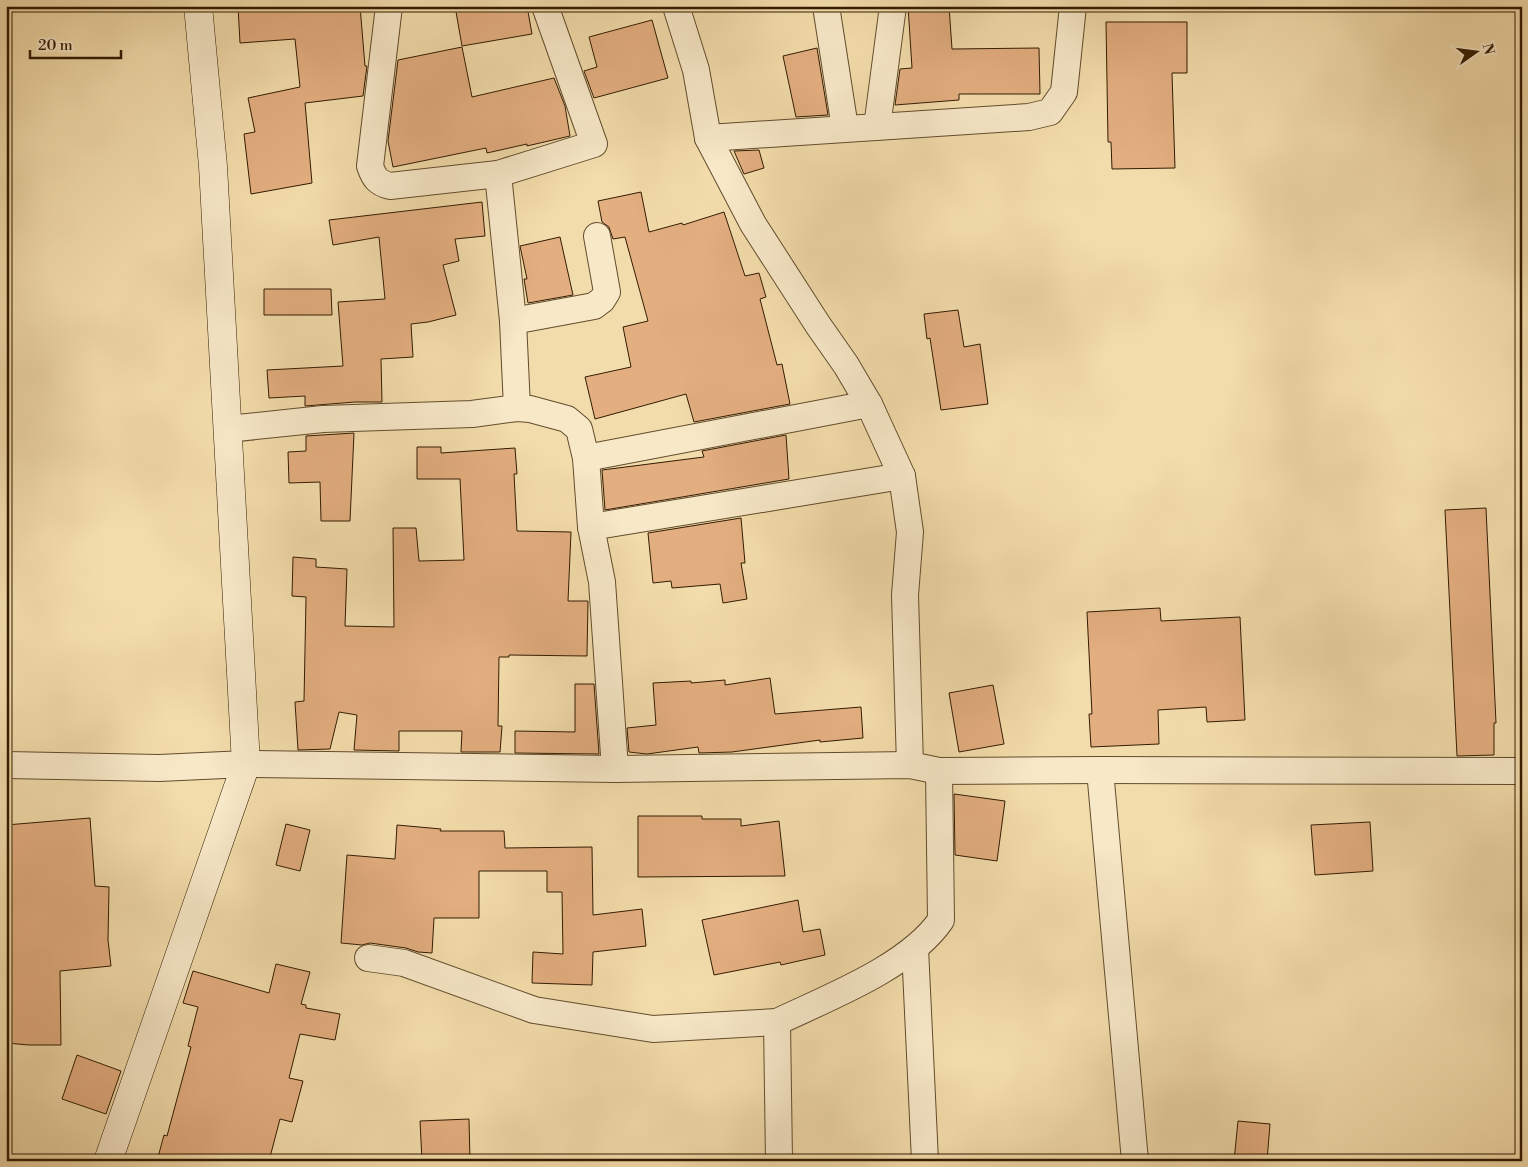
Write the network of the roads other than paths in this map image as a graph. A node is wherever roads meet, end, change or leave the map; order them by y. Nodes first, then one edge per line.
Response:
1 (198, 6) edge
2 (389, 6) edge
3 (545, 6) edge
4 (676, 6) edge
5 (826, 6) edge
6 (893, 6) edge
7 (1074, 6) edge
8 (877, 127) junction
9 (845, 128) junction
10 (708, 138) junction
11 (498, 174) junction
12 (596, 236) dead end
13 (513, 321) junction
14 (869, 404) junction
15 (517, 408) junction
16 (228, 429) junction
17 (586, 458) junction
18 (902, 476) junction
19 (591, 528) junction
20 (246, 764) junction
21 (6, 765) edge
22 (910, 765) junction
23 (615, 769) junction
24 (1100, 770) junction
25 (1522, 771) edge
26 (939, 772) junction
27 (915, 948) junction
28 (368, 958) dead end
29 (777, 1022) junction
30 (108, 1161) edge
31 (780, 1161) edge
32 (925, 1161) edge
33 (1135, 1161) edge

1 - 16 main road
2 - 11 street
3 - 11 street
4 - 10 street
5 - 9 street
6 - 8 street
7 - 8 street
8 - 9 street
9 - 10 street
10 - 14 street
11 - 13 street
12 - 13 street
13 - 15 street
14 - 17 street
14 - 18 street
15 - 16 street
15 - 17 street
16 - 20 main road
17 - 19 street
18 - 19 street
18 - 22 street
19 - 23 street
20 - 21 street
20 - 23 street
20 - 30 main road
22 - 23 street
22 - 26 street
24 - 25 street
24 - 26 street
24 - 33 street
26 - 27 street
27 - 29 street
27 - 32 street
28 - 29 street
29 - 31 street

